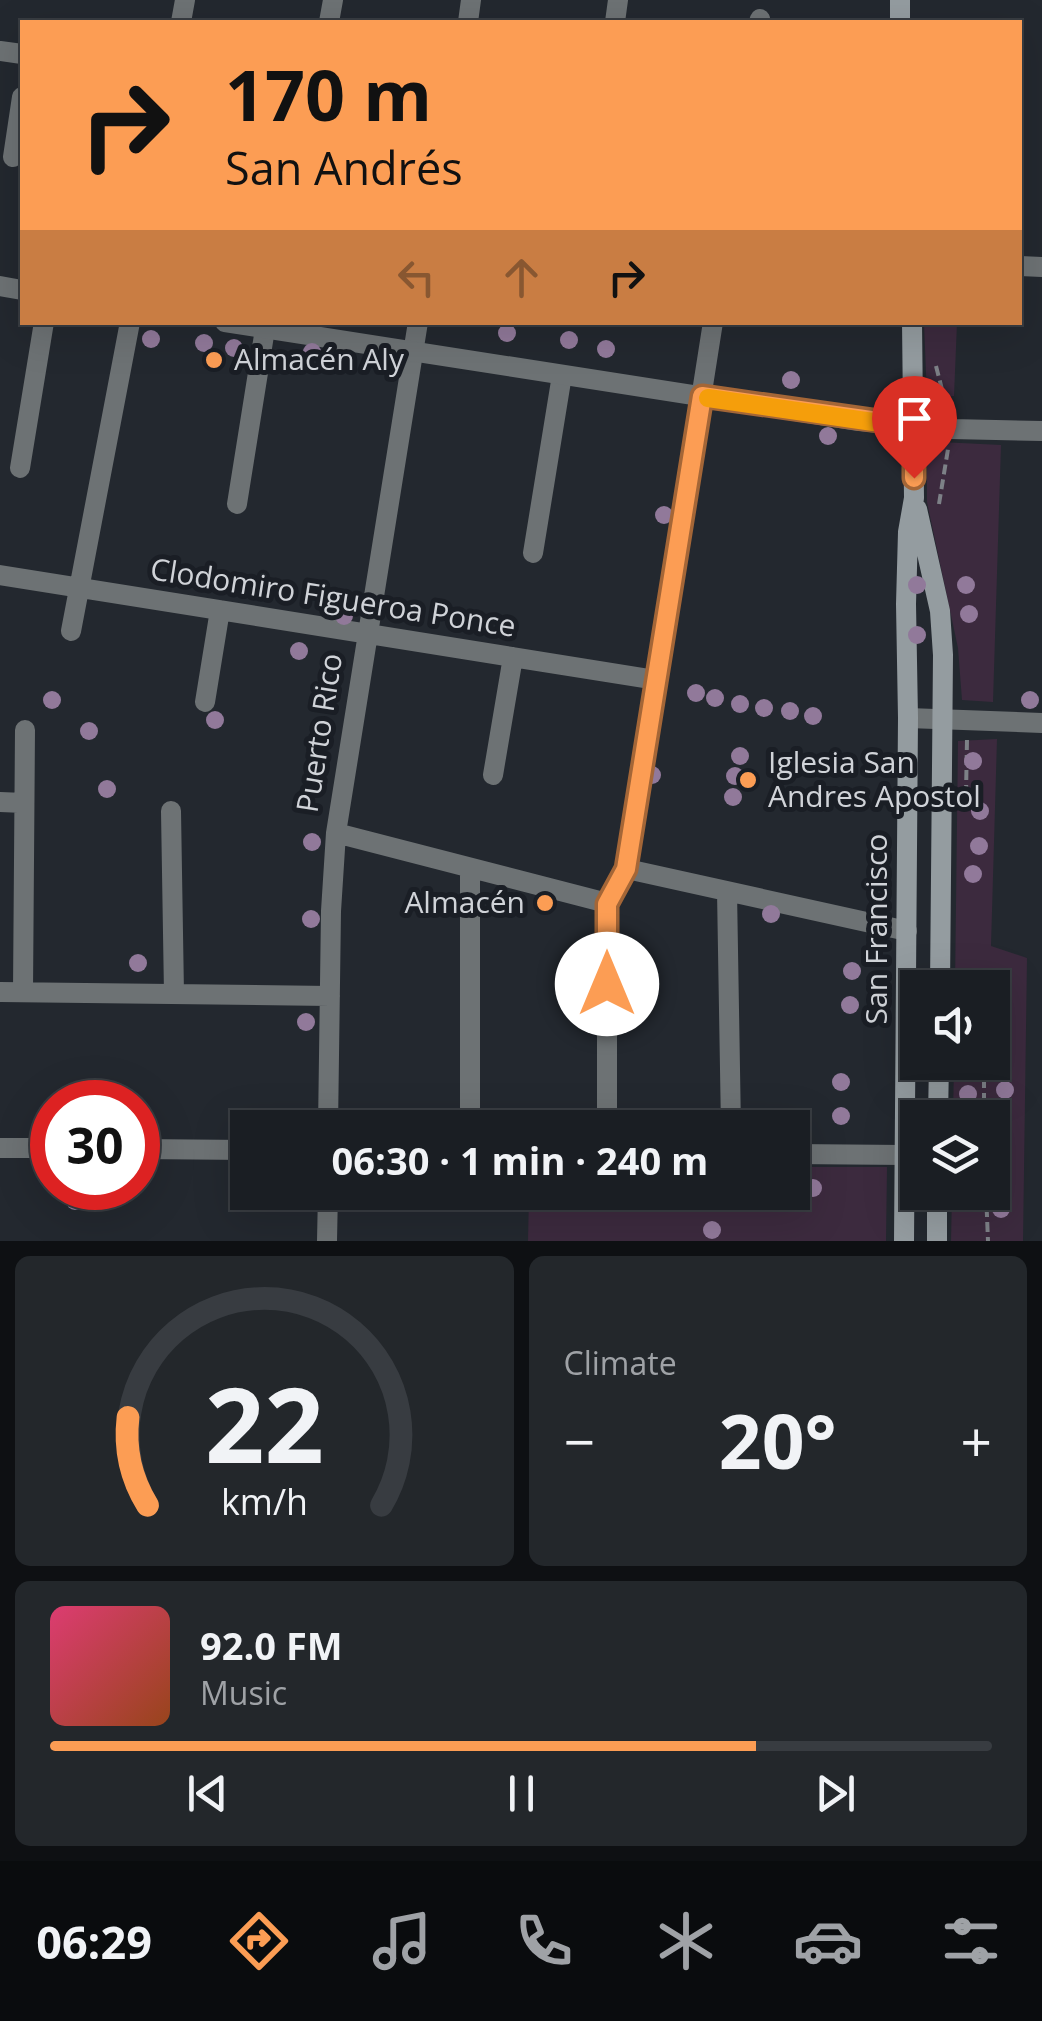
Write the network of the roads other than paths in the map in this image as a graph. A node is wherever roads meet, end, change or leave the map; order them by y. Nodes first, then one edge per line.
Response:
1 (20, 110) edge
2 (13, 157) dead end
3 (44, 325) edge
4 (129, 325) edge
5 (243, 325) edge
6 (418, 325) edge
7 (713, 325) edge
8 (912, 325) edge
9 (265, 329) junction
10 (414, 352) junction
11 (562, 375) junction
12 (702, 396) junction
13 (914, 426) junction
14 (1042, 431) edge
15 (20, 468) dead end
16 (914, 498) junction
17 (238, 504) dead end
18 (533, 554) dead end
19 (0, 575) edge
20 (79, 588) junction
21 (220, 610) junction
22 (72, 631) dead end
23 (366, 634) junction
24 (513, 657) junction
25 (656, 680) junction
26 (205, 702) dead end
27 (908, 718) junction
28 (944, 721) junction
29 (1042, 723) edge
30 (25, 730) dead end
31 (493, 774) dead end
32 (0, 802) edge
33 (24, 803) junction
34 (171, 811) dead end
35 (336, 834) junction
36 (626, 869) junction
37 (470, 870) junction
38 (728, 890) junction
39 (607, 904) junction
40 (907, 931) junction
41 (940, 970) edge
42 (0, 992) edge
43 (23, 992) junction
44 (174, 994) junction
45 (330, 996) junction
46 (905, 1100) edge
47 (328, 1110) edge
48 (470, 1110) edge
49 (607, 1110) edge
50 (731, 1110) edge
51 (0, 1148) edge
52 (30, 1148) edge
53 (160, 1149) edge
54 (230, 1150) edge
55 (810, 1154) edge
56 (900, 1155) edge
57 (328, 1210) edge
58 (904, 1210) edge
59 (937, 1210) edge
60 (327, 1241) edge
61 (904, 1241) edge
62 (937, 1241) edge

1 - 2 street
3 - 15 street
4 - 20 street
5 - 9 street
6 - 10 street, Puerto Rico
7 - 12 street
8 - 13 main road, San Francisco
9 - 10 street
9 - 17 street
10 - 11 street
10 - 23 street, Puerto Rico
11 - 12 street
11 - 18 street
12 - 13 street
12 - 25 street
13 - 14 street
13 - 16 main road, San Francisco
16 - 27 main road, San Francisco
16 - 28 main road, San Francisco
19 - 20 street, Clodomiro Figueroa Ponce
20 - 21 street, Clodomiro Figueroa Ponce
20 - 22 street
21 - 23 street, Clodomiro Figueroa Ponce
21 - 26 street
23 - 24 street, Clodomiro Figueroa Ponce
23 - 35 street, Puerto Rico
24 - 25 street, Clodomiro Figueroa Ponce
24 - 31 street
25 - 36 street
27 - 28 street
27 - 40 main road, San Francisco
28 - 29 street
28 - 41 main road, San Francisco
30 - 33 street
32 - 33 street
33 - 43 street
34 - 44 street
35 - 37 street
35 - 45 street, Puerto Rico
36 - 38 street
36 - 39 street
37 - 39 street
37 - 48 street
38 - 40 street
38 - 50 street
39 - 49 street
40 - 46 main road, San Francisco
42 - 43 street
43 - 44 street
44 - 45 street
45 - 47 street, Puerto Rico
51 - 52 street
53 - 54 street
55 - 56 street
57 - 60 street
58 - 61 main road, San Francisco
59 - 62 main road

